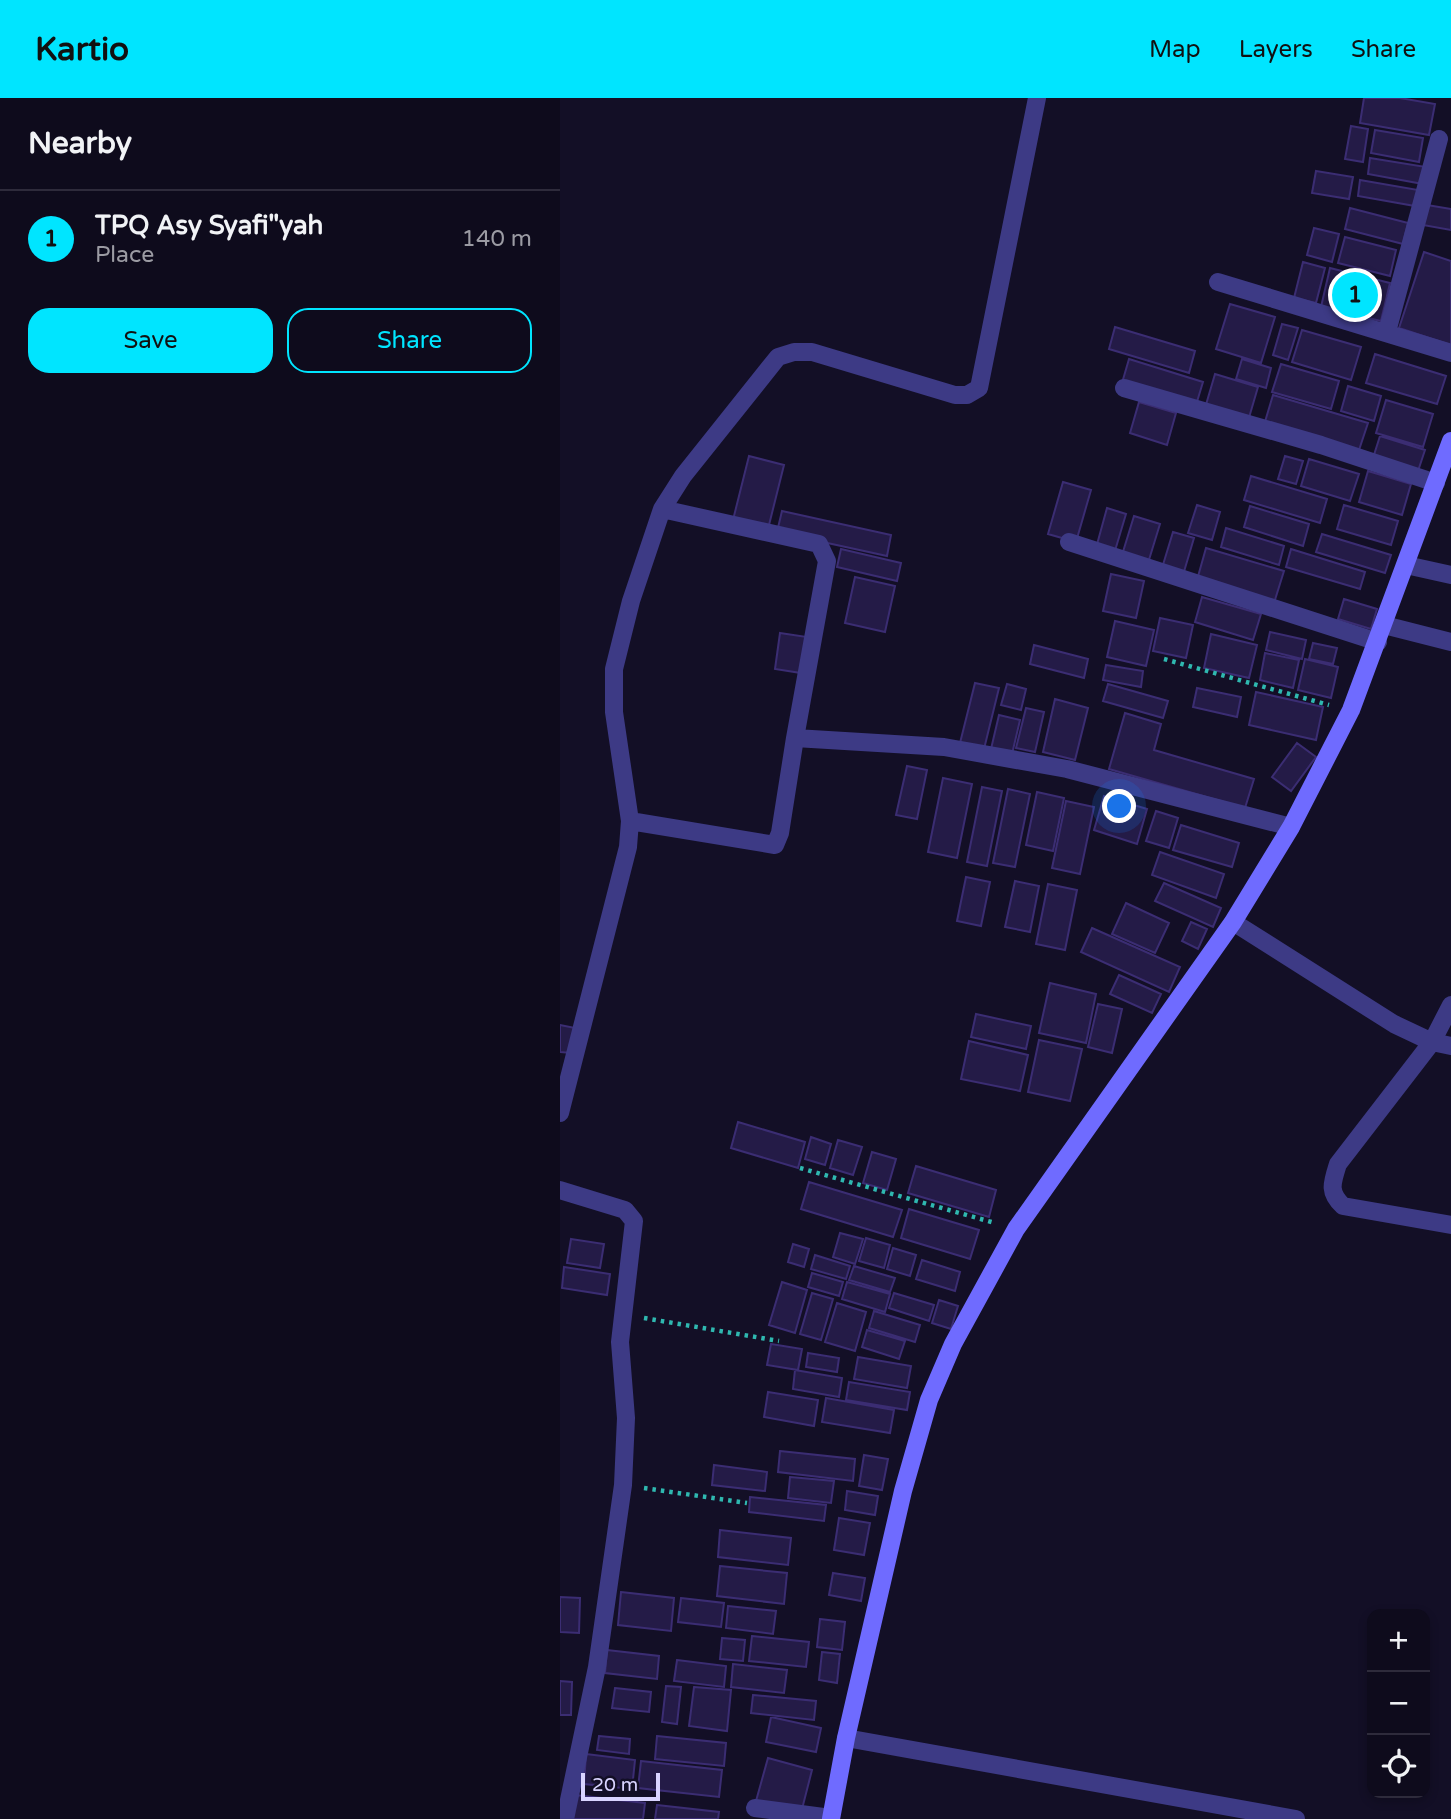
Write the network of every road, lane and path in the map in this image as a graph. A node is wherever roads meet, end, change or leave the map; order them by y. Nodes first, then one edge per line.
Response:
1 (1037, 98) edge
2 (1439, 139) dead end
3 (1218, 282) dead end
4 (1387, 332) junction
5 (1451, 354) edge
6 (1124, 388) dead end
7 (1451, 441) edge
8 (1436, 483) junction
9 (669, 510) junction
10 (1069, 542) dead end
11 (1406, 565) junction
12 (1451, 575) edge
13 (1381, 634) junction
14 (1451, 642) edge
15 (1164, 659) dead end
16 (1351, 710) junction
17 (795, 738) junction
18 (630, 821) junction
19 (1291, 827) junction
20 (1233, 922) junction
21 (1451, 1005) edge
22 (1432, 1042) junction
23 (1451, 1046) edge
24 (560, 1113) edge
25 (800, 1167) dead end
26 (560, 1191) edge
27 (1451, 1225) edge
28 (1016, 1229) junction
29 (622, 1314) junction
30 (779, 1341) dead end
31 (623, 1485) junction
32 (747, 1503) dead end
33 (846, 1738) junction
34 (755, 1808) dead end
35 (820, 1816) edge
36 (565, 1819) edge
37 (1296, 1819) edge

1 - 9 street
2 - 4 street
3 - 4 street
4 - 5 street
6 - 8 street
7 - 8 street
8 - 11 street
9 - 17 street
9 - 18 street
10 - 13 street
11 - 12 street
11 - 13 street
13 - 14 street
13 - 16 street
15 - 16 path
16 - 19 street
17 - 18 street
17 - 19 street
18 - 24 street
19 - 20 street
20 - 22 street
20 - 28 street
21 - 22 street
22 - 23 street
22 - 27 street
25 - 28 path
26 - 29 street
28 - 33 street
29 - 30 path
29 - 31 street
31 - 32 path
31 - 36 street
33 - 35 street
33 - 37 street
34 - 35 street

